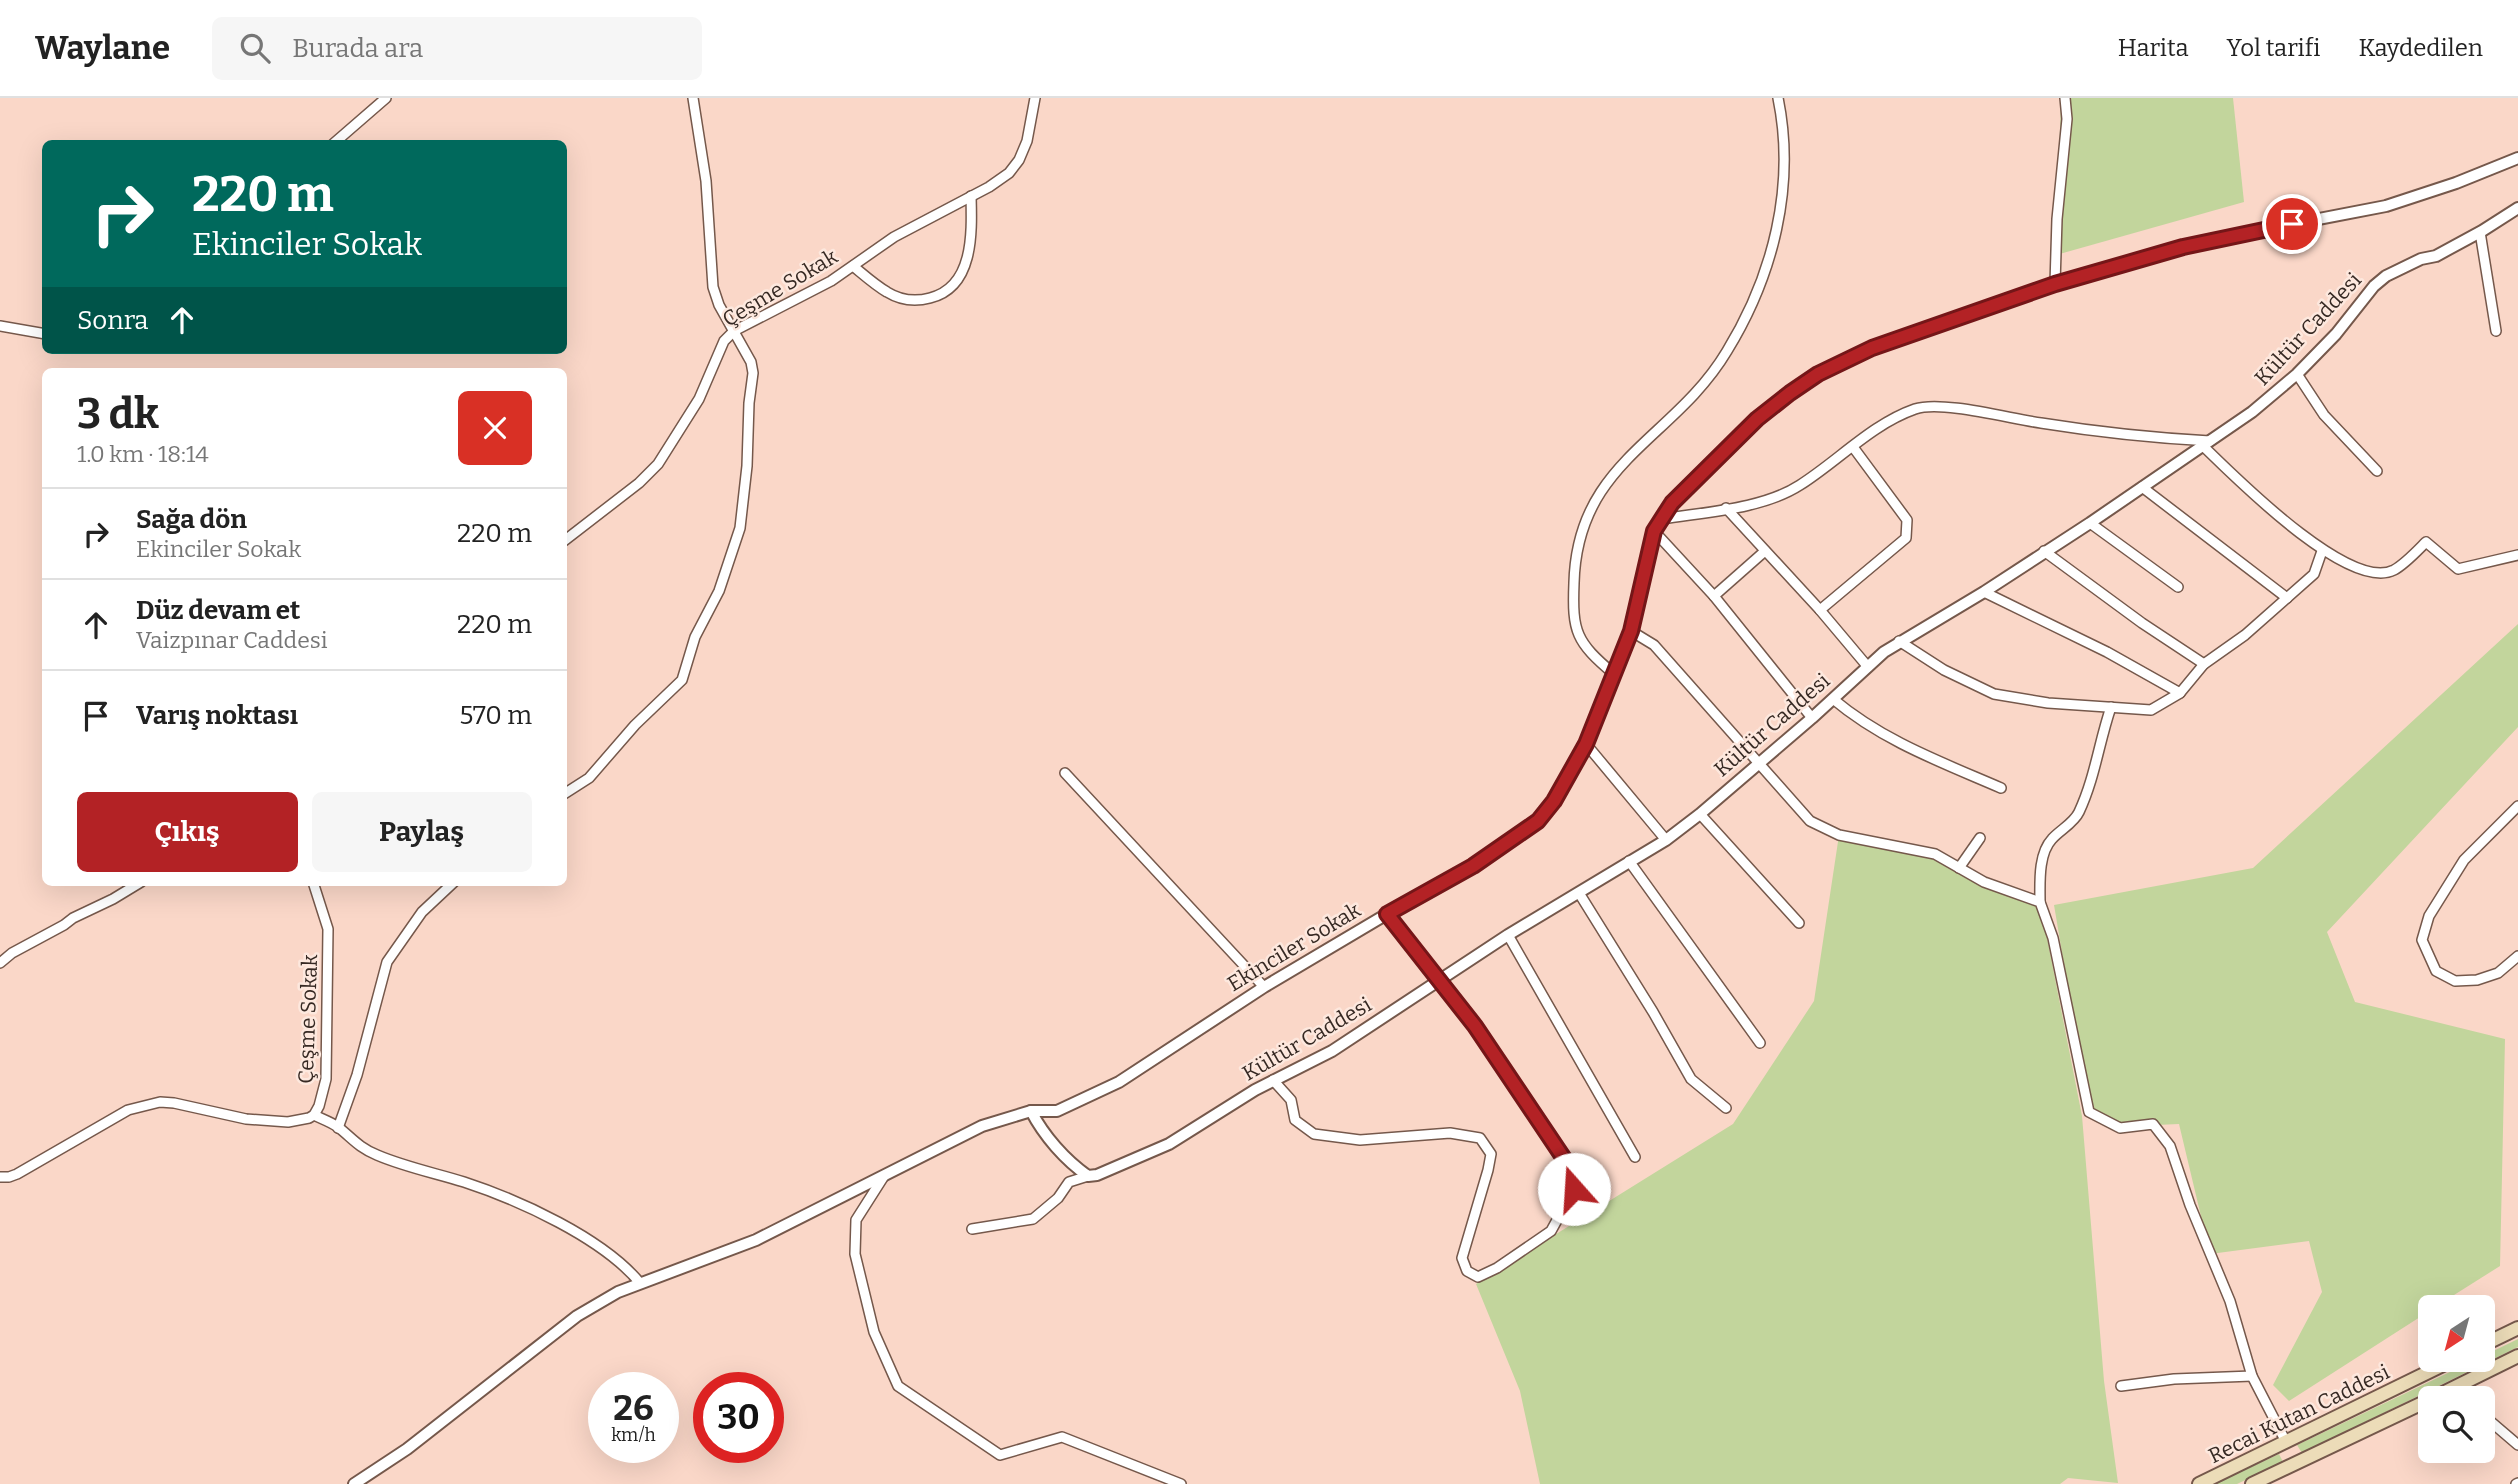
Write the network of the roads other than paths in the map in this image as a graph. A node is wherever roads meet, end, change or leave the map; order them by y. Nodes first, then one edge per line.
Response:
1 (386, 98) edge
2 (692, 98) edge
3 (1035, 98) edge
4 (1778, 98) edge
5 (2065, 98) edge
6 (338, 140) edge
7 (2518, 158) edge
8 (971, 197) junction
9 (2518, 208) edge
10 (2480, 232) junction
11 (853, 265) junction
12 (2055, 284) junction
13 (0, 326) edge
14 (734, 331) junction
15 (2496, 331) dead end
16 (42, 333) edge
17 (2297, 374) junction
18 (2207, 443) junction
19 (1853, 447) junction
20 (2377, 471) dead end
21 (2142, 487) junction
22 (1726, 508) junction
23 (1661, 519) junction
24 (2090, 523) junction
25 (1654, 531) junction
26 (567, 539) edge
27 (1765, 551) junction
28 (2045, 551) junction
29 (2322, 551) junction
30 (2518, 555) edge
31 (2178, 587) dead end
32 (1984, 592) junction
33 (1714, 596) junction
34 (2287, 598) junction
35 (1820, 610) junction
36 (1631, 631) junction
37 (1899, 641) junction
38 (2204, 664) junction
39 (1868, 667) junction
40 (1614, 674) junction
41 (2180, 693) junction
42 (1833, 699) junction
43 (2111, 707) junction
44 (1812, 718) junction
45 (1586, 744) junction
46 (1758, 764) junction
47 (1065, 773) dead end
48 (2001, 788) dead end
49 (567, 792) edge
50 (2518, 806) edge
51 (1700, 814) junction
52 (1980, 838) dead end
53 (1666, 840) junction
54 (1629, 861) junction
55 (1959, 868) junction
56 (134, 886) edge
57 (314, 886) edge
58 (450, 886) edge
59 (1579, 893) junction
60 (2040, 902) junction
61 (1387, 914) junction
62 (1799, 923) dead end
63 (1508, 935) junction
64 (2518, 957) edge
65 (0, 962) edge
66 (1438, 981) junction
67 (1264, 987) junction
68 (1760, 1043) dead end
69 (1273, 1080) junction
70 (1726, 1108) dead end
71 (1031, 1111) junction
72 (314, 1115) junction
73 (338, 1128) junction
74 (1635, 1157) dead end
75 (885, 1174) junction
76 (1088, 1176) junction
77 (0, 1177) edge
78 (972, 1229) dead end
79 (639, 1283) junction
80 (2518, 1328) edge
81 (2496, 1339) edge
82 (2518, 1356) edge
83 (2429, 1372) edge
84 (2252, 1376) junction
85 (2121, 1386) dead end
86 (2459, 1386) edge
87 (2418, 1406) edge
88 (2495, 1425) edge
89 (2286, 1442) junction
90 (2518, 1445) edge
91 (1158, 1476) junction
92 (355, 1484) edge
93 (1149, 1484) edge
94 (1181, 1484) edge
95 (2199, 1484) edge
96 (2252, 1484) edge

1 - 6 street
2 - 14 street
3 - 8 street, Çeşme Sokak
4 - 40 street
5 - 12 street
7 - 12 street, Ekinciler Sokak
8 - 11 street, Çeşme Sokak
8 - 11 street
9 - 10 street, Kültür Caddesi
10 - 15 street
10 - 17 street, Kültür Caddesi
11 - 14 street, Çeşme Sokak
12 - 23 street, Ekinciler Sokak
13 - 16 street
14 - 26 street, Çeşme Sokak
14 - 49 street
17 - 18 street, Kültür Caddesi
17 - 20 street
18 - 19 street
18 - 21 street, Kültür Caddesi
18 - 29 street
19 - 22 street
19 - 35 street
21 - 24 street, Kültür Caddesi
21 - 34 street
22 - 23 street
22 - 27 street
23 - 25 street, Ekinciler Sokak
24 - 28 street, Kültür Caddesi
24 - 31 street
25 - 33 street
25 - 36 street, Ekinciler Sokak
27 - 33 street
27 - 35 street
28 - 32 street, Kültür Caddesi
28 - 38 street
29 - 30 street
29 - 34 street
32 - 37 street, Kültür Caddesi
32 - 41 street
33 - 44 street
34 - 38 street
35 - 39 street
36 - 40 street, Ekinciler Sokak
36 - 46 street
37 - 39 street, Kültür Caddesi
37 - 43 street
38 - 41 street
39 - 42 street, Kültür Caddesi
40 - 45 street, Ekinciler Sokak
41 - 43 street
42 - 44 street, Kültür Caddesi
42 - 48 street
43 - 60 street
44 - 46 street, Kültür Caddesi
45 - 53 street
45 - 61 street, Ekinciler Sokak
46 - 51 street, Kültür Caddesi
46 - 55 street
47 - 67 street
50 - 64 street
51 - 53 street, Kültür Caddesi
51 - 62 street
52 - 55 street
53 - 54 street, Kültür Caddesi
54 - 59 street, Kültür Caddesi
54 - 68 street
55 - 60 street
56 - 65 street
57 - 72 street, Çeşme Sokak
58 - 73 street
59 - 63 street, Kültür Caddesi
59 - 70 street
60 - 84 street
61 - 66 street
61 - 67 street, Ekinciler Sokak
63 - 66 street, Kültür Caddesi
63 - 74 street
66 - 69 street, Kültür Caddesi
66 - 69 street
67 - 71 street, Ekinciler Sokak
69 - 76 street, Kültür Caddesi
71 - 75 street, Ekinciler Sokak
71 - 76 street
72 - 73 street
72 - 77 street, Çeşme Sokak
73 - 79 street
75 - 79 street, Ekinciler Sokak
75 - 91 street
76 - 78 street
79 - 92 street, Ekinciler Sokak
80 - 81 main road
82 - 86 main road, Recai Kutan Caddesi
83 - 89 main road, Recai Kutan Caddesi
84 - 85 street
84 - 89 street
87 - 96 main road, Recai Kutan Caddesi
88 - 90 street
89 - 95 main road, Recai Kutan Caddesi
91 - 93 street
91 - 94 street

